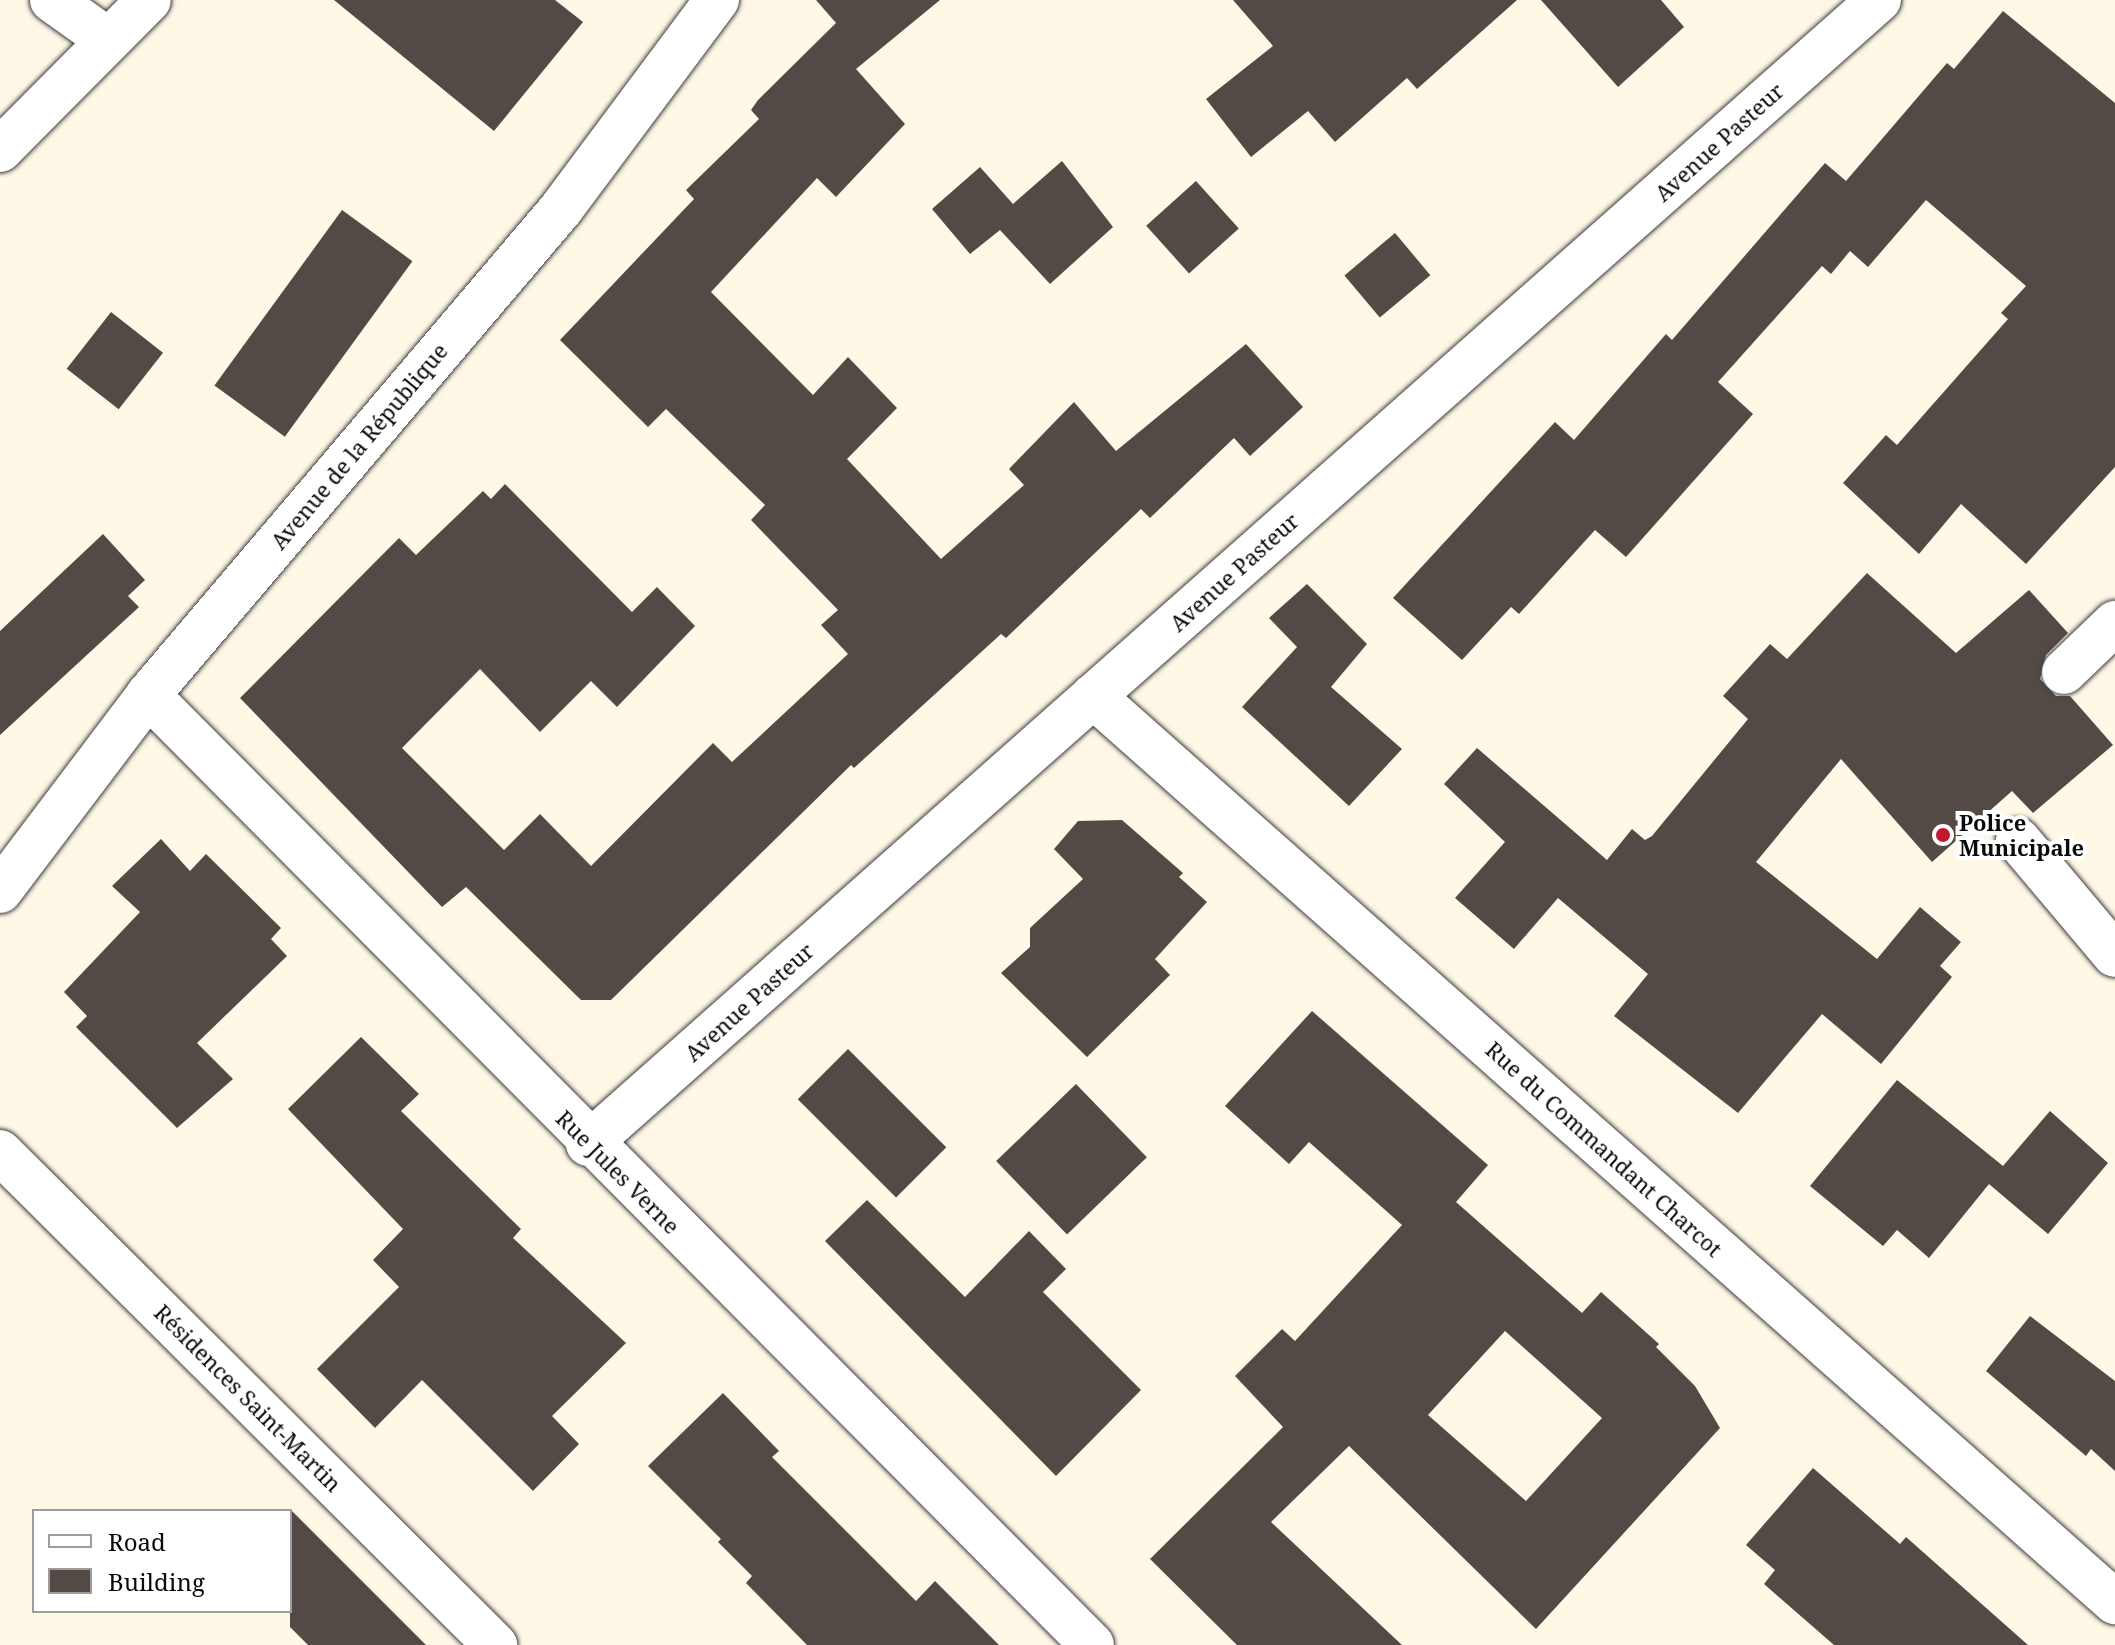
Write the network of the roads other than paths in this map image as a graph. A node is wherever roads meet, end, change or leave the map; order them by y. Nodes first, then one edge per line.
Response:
1 (52, 0) edge
2 (149, 0) edge
3 (717, 0) edge
4 (1879, 0) edge
5 (108, 40) junction
6 (0, 150) edge
7 (2115, 623) edge
8 (2064, 672) dead end
9 (148, 695) junction
10 (1093, 696) junction
11 (2018, 840) dead end
12 (0, 891) edge
13 (2115, 955) edge
14 (588, 1144) junction
15 (0, 1152) edge
16 (2115, 1602) edge
17 (495, 1645) edge
18 (1092, 1645) edge

1 - 5 street
2 - 5 street
3 - 9 street, Avenue de la République
4 - 10 street, Avenue Pasteur
5 - 6 street
7 - 8 street
9 - 12 street, Avenue de la République
9 - 14 street, Rue Jules Verne
10 - 14 street, Avenue Pasteur
10 - 16 street, Rue du Commandant Charcot
11 - 13 street
14 - 18 street, Rue Jules Verne
15 - 17 street, Résidences Saint-Martin

